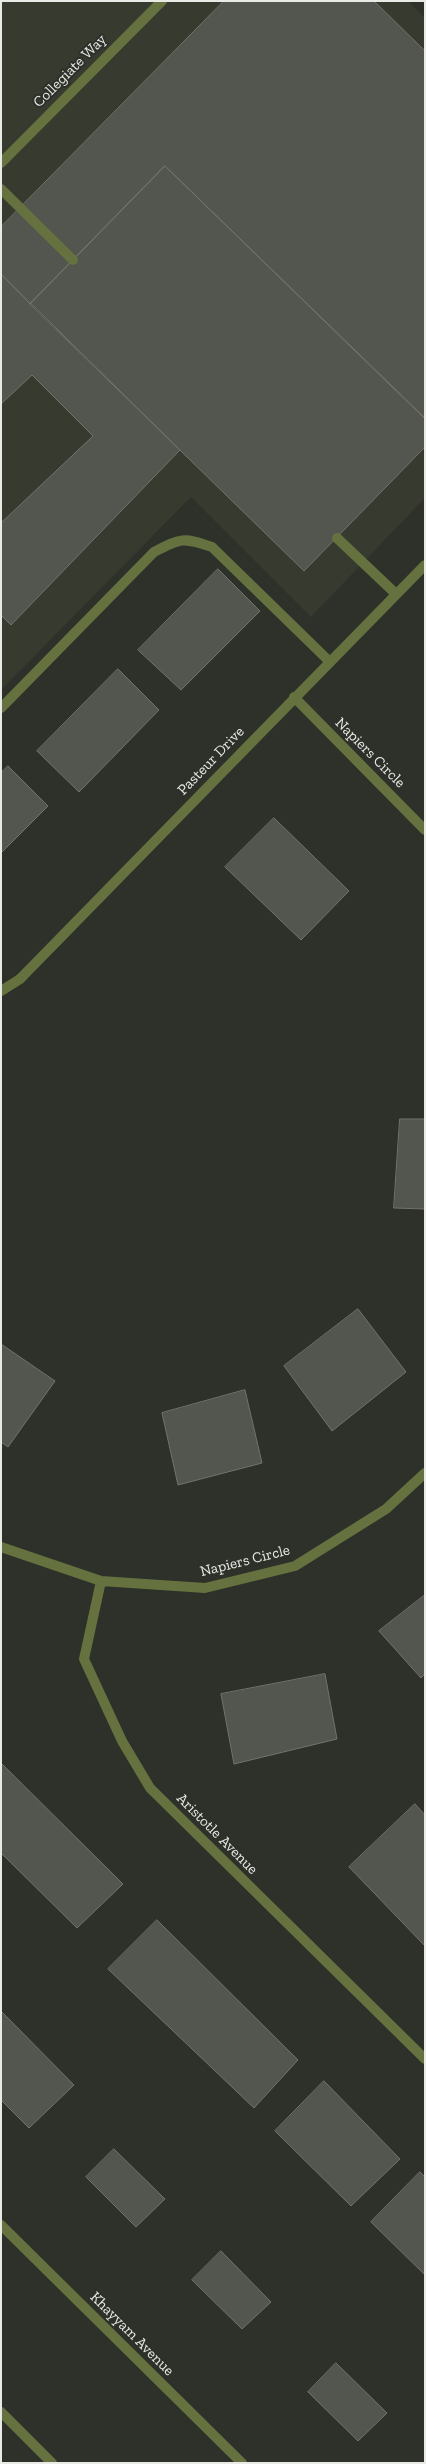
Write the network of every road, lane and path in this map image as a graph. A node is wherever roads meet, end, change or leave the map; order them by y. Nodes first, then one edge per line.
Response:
1 (162, 1) edge
2 (1, 163) edge
3 (1, 189) edge
4 (73, 260) dead end
5 (337, 538) dead end
6 (425, 565) edge
7 (396, 594) junction
8 (330, 662) junction
9 (294, 697) junction
10 (1, 708) edge
11 (425, 830) edge
12 (1, 991) edge
13 (425, 1474) edge
14 (1, 1547) edge
15 (101, 1581) junction
16 (425, 2059) edge
17 (1, 2225) edge
18 (1, 2412) edge
19 (52, 2463) edge
20 (242, 2463) edge

1 - 2 street, Collegiate Way
3 - 4 street
5 - 7 street
6 - 7 street, Pasteur Drive
7 - 8 street, Pasteur Drive
8 - 9 street, Pasteur Drive
8 - 10 street
9 - 11 street, Napiers Circle
9 - 12 street, Pasteur Drive
13 - 15 street, Napiers Circle
14 - 15 street, Napiers Circle
15 - 16 street, Aristotle Avenue
17 - 20 street, Khayyam Avenue
18 - 19 street

